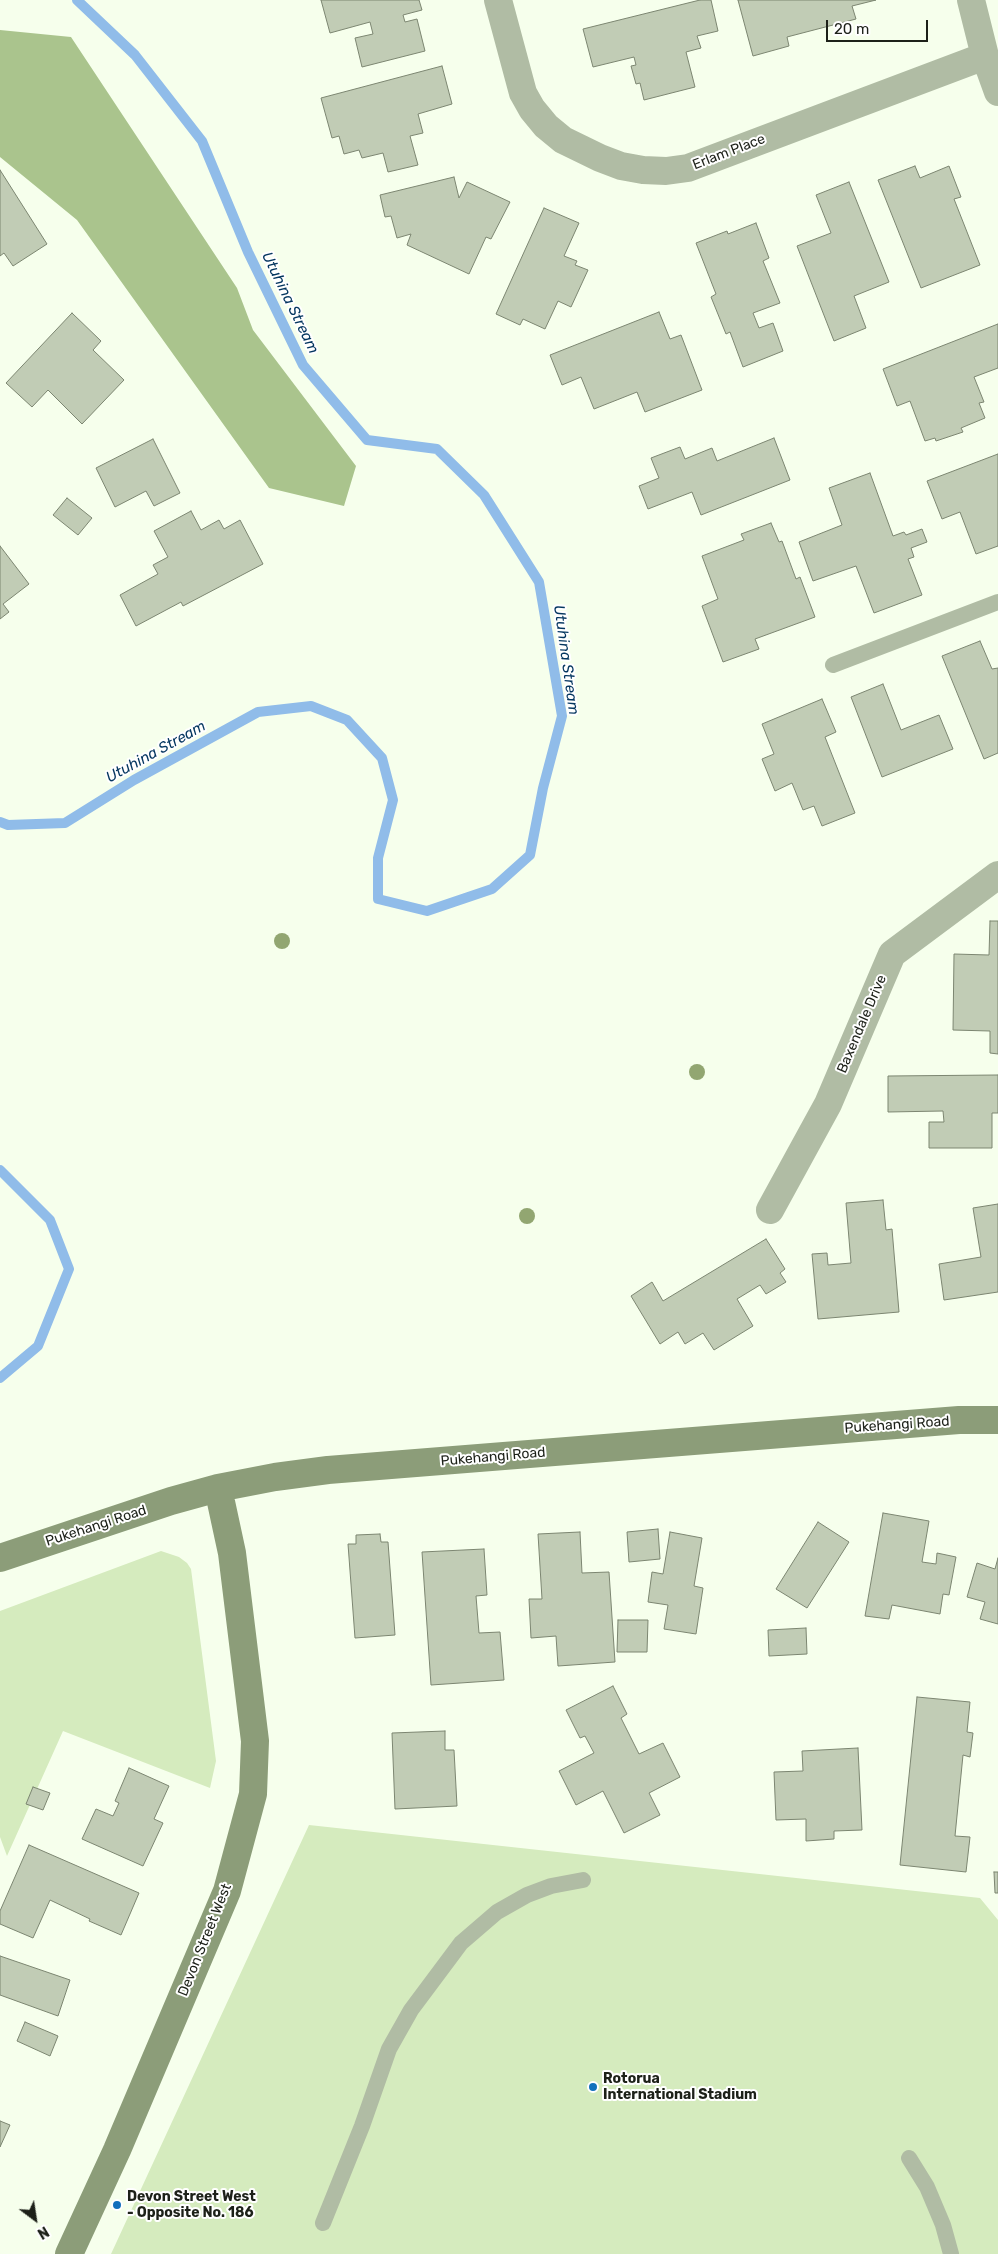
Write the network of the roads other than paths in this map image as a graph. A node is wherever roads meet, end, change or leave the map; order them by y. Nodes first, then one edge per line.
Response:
1 (498, 0) edge
2 (971, 0) edge
3 (985, 56) junction
4 (998, 92) edge
5 (998, 602) edge
6 (833, 665) dead end
7 (998, 875) edge
8 (770, 1210) dead end
9 (998, 1420) edge
10 (218, 1488) junction
11 (0, 1558) edge
12 (583, 1880) dead end
13 (909, 2158) dead end
14 (323, 2223) dead end
15 (70, 2254) edge
16 (951, 2254) edge

1 - 3 street, Erlam Place
2 - 3 street
3 - 4 street
5 - 6 lane
7 - 8 street, Baxendale Drive
9 - 10 main road, Pukehangi Road
10 - 11 main road, Pukehangi Road
10 - 15 main road, Devon Street West
12 - 14 lane
13 - 16 lane

